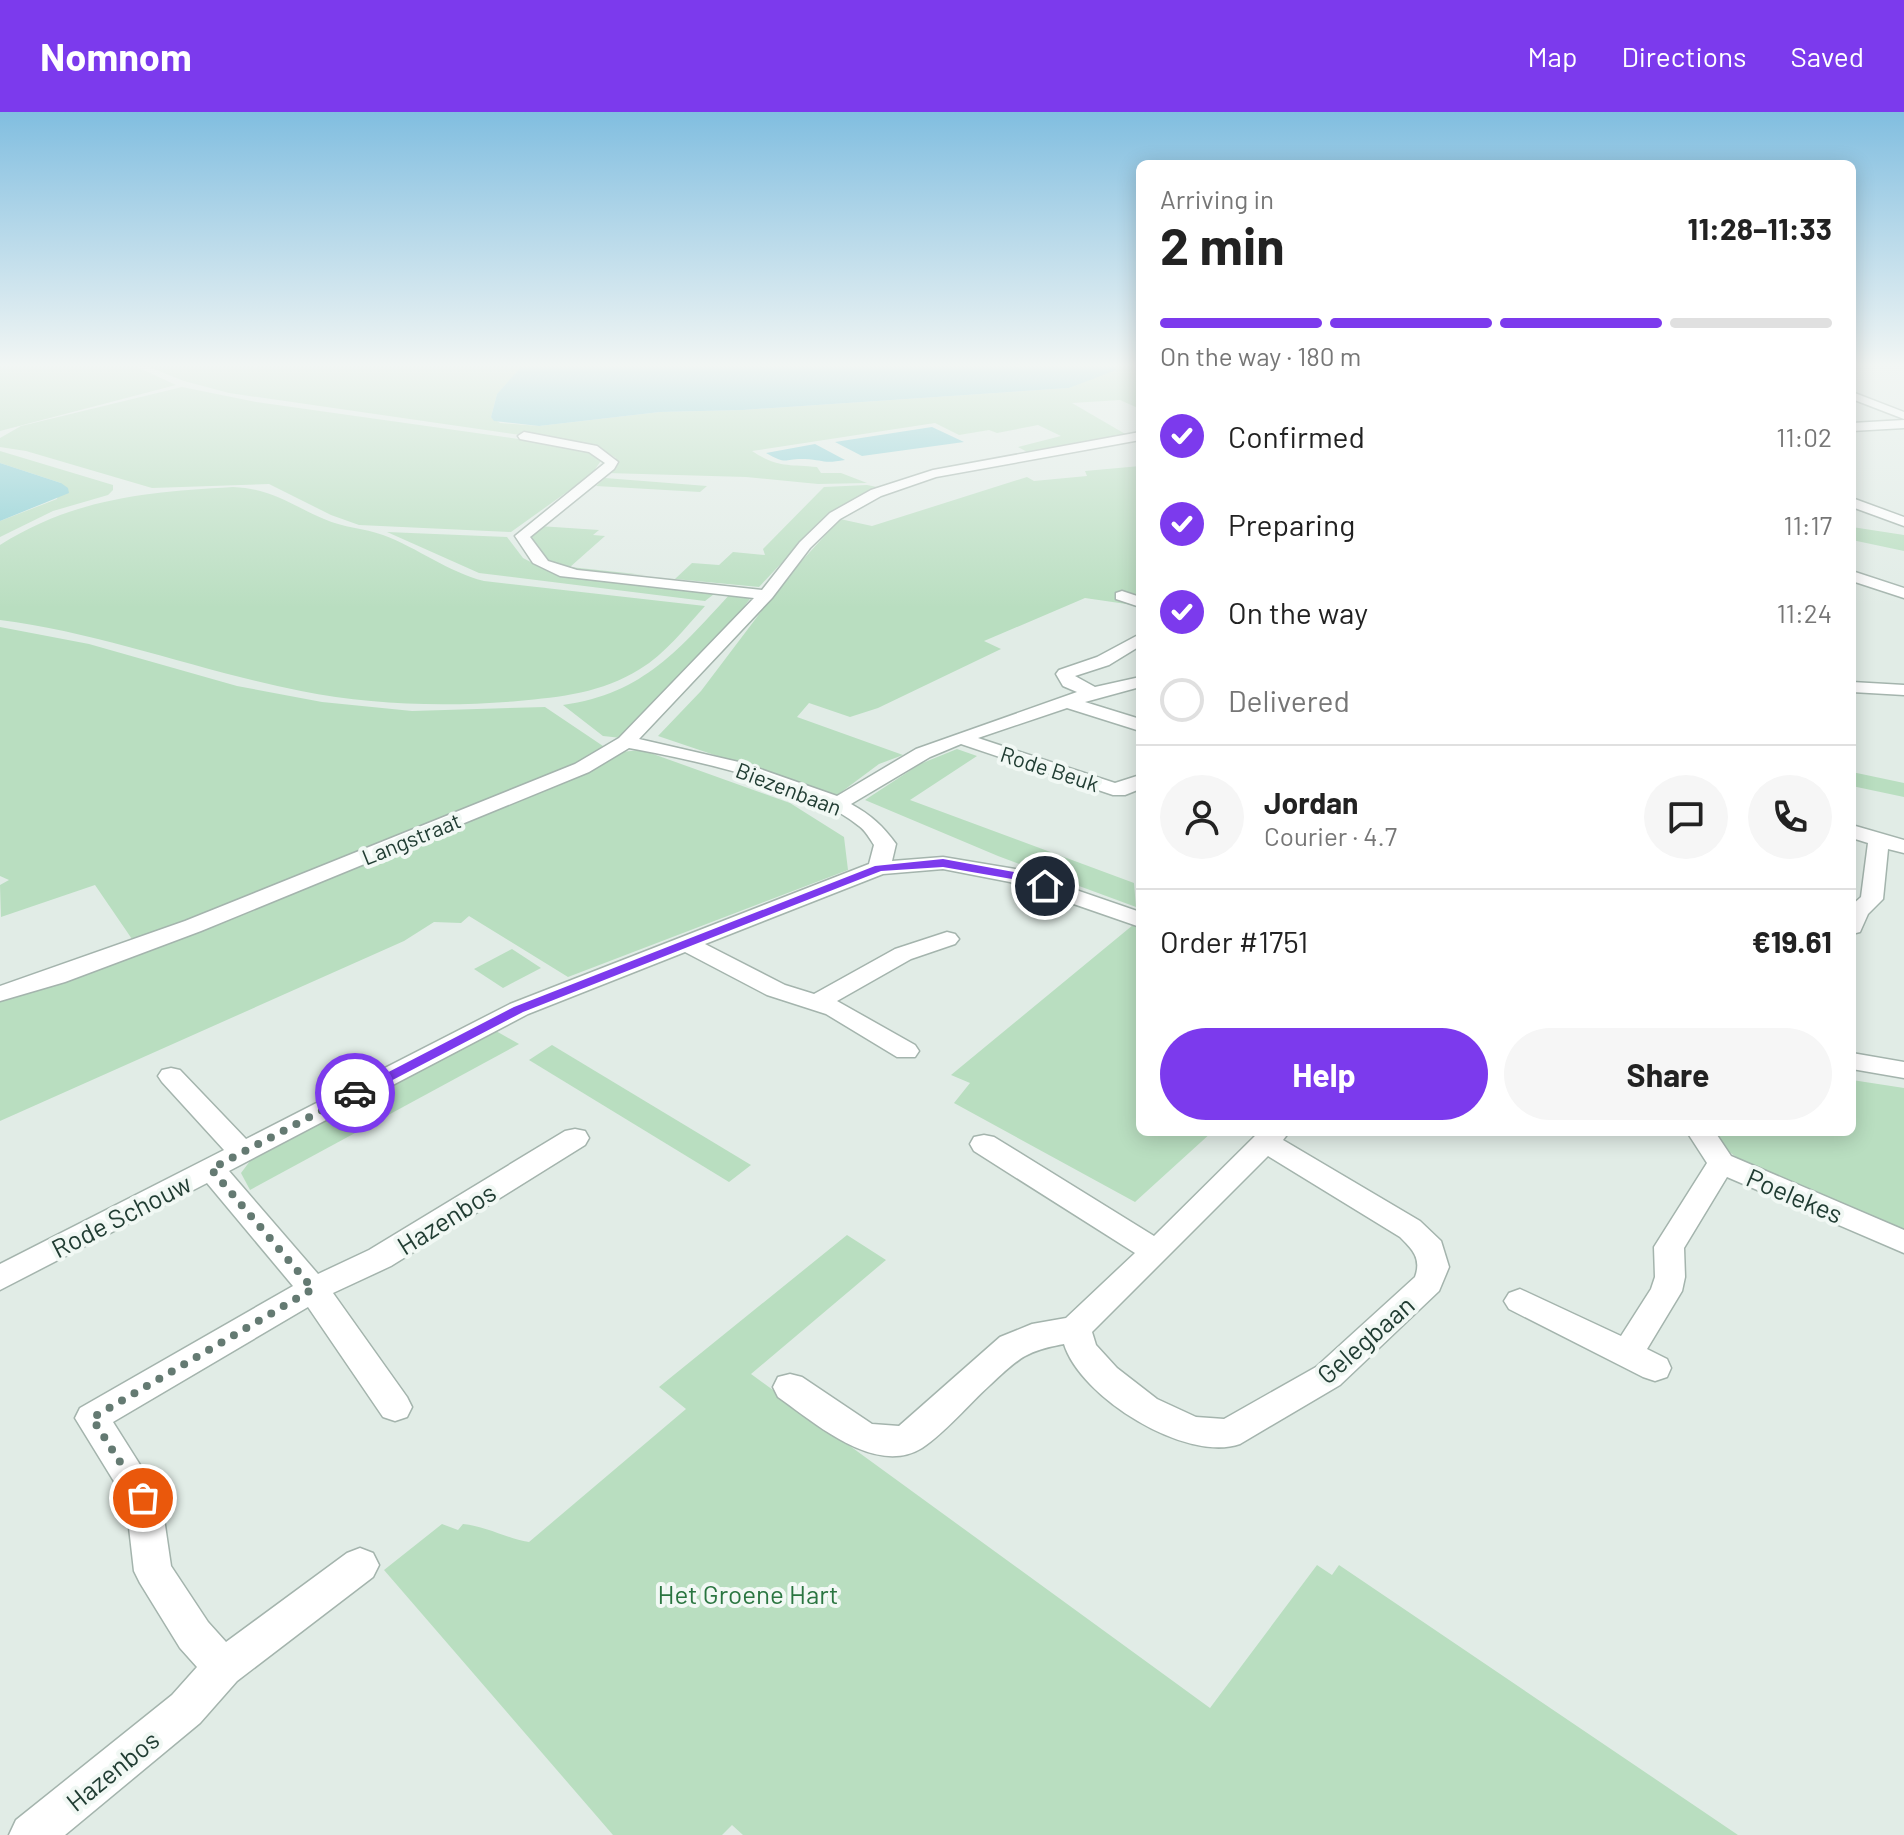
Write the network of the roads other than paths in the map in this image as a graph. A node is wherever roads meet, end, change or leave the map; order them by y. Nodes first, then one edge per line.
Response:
1 (585, 447) edge
2 (1076, 447) edge
3 (1856, 504) edge
4 (1904, 522) edge
5 (1856, 577) edge
6 (1904, 593) edge
7 (766, 595) junction
8 (1122, 596) dead end
9 (1136, 601) edge
10 (1136, 641) edge
11 (1136, 683) edge
12 (1856, 687) edge
13 (1904, 690) edge
14 (1093, 693) junction
15 (1068, 702) junction
16 (1136, 724) edge
17 (960, 738) junction
18 (626, 742) junction
19 (1136, 783) edge
20 (839, 803) junction
21 (1856, 832) edge
22 (1879, 839) junction
23 (1904, 847) edge
24 (883, 859) junction
25 (1856, 916) edge
26 (1136, 919) edge
27 (947, 939) dead end
28 (685, 943) junction
29 (0, 994) edge
30 (818, 1002) junction
31 (906, 1051) dead end
32 (1856, 1062) edge
33 (1904, 1070) edge
34 (171, 1076) dead end
35 (1704, 1136) edge
36 (1270, 1137) edge
37 (575, 1138) dead end
38 (984, 1144) dead end
39 (242, 1152) junction
40 (1721, 1163) junction
41 (211, 1169) junction
42 (1904, 1242) edge
43 (1155, 1251) junction
44 (0, 1278) edge
45 (313, 1289) junction
46 (1520, 1301) dead end
47 (1075, 1329) junction
48 (790, 1387) dead end
49 (395, 1407) dead end
50 (360, 1565) dead end
51 (223, 1668) junction
52 (31, 1835) edge

1 - 7 street
2 - 7 street, Langstraat
3 - 4 street
5 - 6 street
7 - 18 street, Langstraat
8 - 9 street
10 - 14 street
11 - 14 street, Rode Beuk
12 - 13 street
14 - 15 street, Rode Beuk
15 - 16 street
15 - 17 street, Rode Beuk
17 - 19 street, Rode Beuk
17 - 20 street, Rode Beuk
18 - 20 street, Biezenbaan
18 - 29 street, Langstraat
20 - 24 street, Biezenbaan
21 - 22 street
22 - 23 street
22 - 25 street
24 - 26 street
24 - 28 street, Rode Schouw
27 - 30 street
28 - 30 street
28 - 39 street, Rode Schouw
30 - 31 street
32 - 33 street
34 - 39 street
35 - 40 street, Poelekes
36 - 43 street, Gelegbaan
36 - 47 street, Gelegbaan
37 - 45 street, Hazenbos
38 - 43 street
39 - 41 street, Rode Schouw
40 - 42 street, Poelekes
40 - 46 street
41 - 44 street, Rode Schouw
41 - 45 street
43 - 47 street, Gelegbaan
45 - 49 street
45 - 51 street, Hazenbos
47 - 48 street
50 - 51 street, Hazenbos
51 - 52 street, Hazenbos

